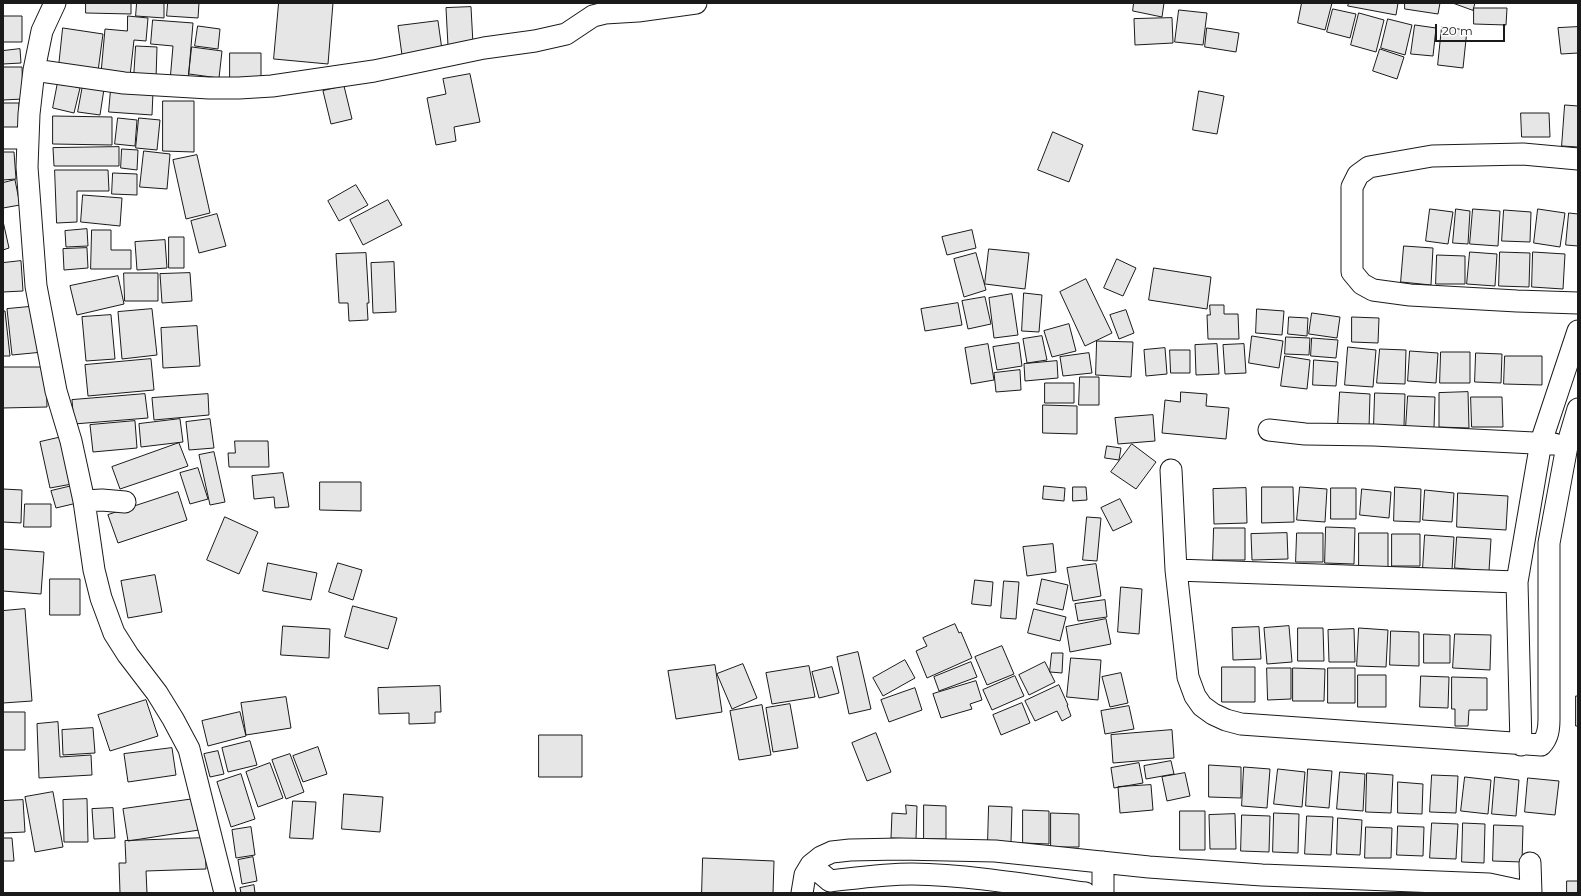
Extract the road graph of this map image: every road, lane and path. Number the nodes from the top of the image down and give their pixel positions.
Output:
1 (55, 3) edge
2 (696, 3) edge
3 (34, 70) junction
4 (3, 138) edge
5 (28, 138) junction
6 (1578, 159) edge
7 (1578, 302) edge
8 (1578, 330) edge
9 (1578, 409) edge
10 (1269, 430) dead end
11 (1541, 442) junction
12 (1567, 446) junction
13 (1171, 470) dead end
14 (84, 501) junction
15 (125, 502) dead end
16 (1176, 570) junction
17 (1518, 582) junction
18 (1521, 744) junction
19 (969, 850) junction
20 (1103, 862) junction
21 (1530, 863) dead end
22 (811, 865) junction
23 (966, 885) edge
24 (829, 887) edge
25 (225, 893) edge
26 (802, 893) edge
27 (1085, 893) edge
28 (1103, 893) edge
29 (1531, 893) edge

1 - 3 street
2 - 3 street
3 - 5 street
4 - 5 street
5 - 14 street
6 - 7 street
8 - 11 street
9 - 12 street
10 - 11 street
11 - 12 street
11 - 17 street
12 - 18 street
13 - 16 street
14 - 15 street
14 - 25 street
16 - 17 street
16 - 18 street
17 - 18 street
19 - 20 street
19 - 22 street
19 - 23 street
20 - 28 street
20 - 29 street
21 - 29 street
22 - 24 street
22 - 26 street
23 - 24 street
23 - 27 street

